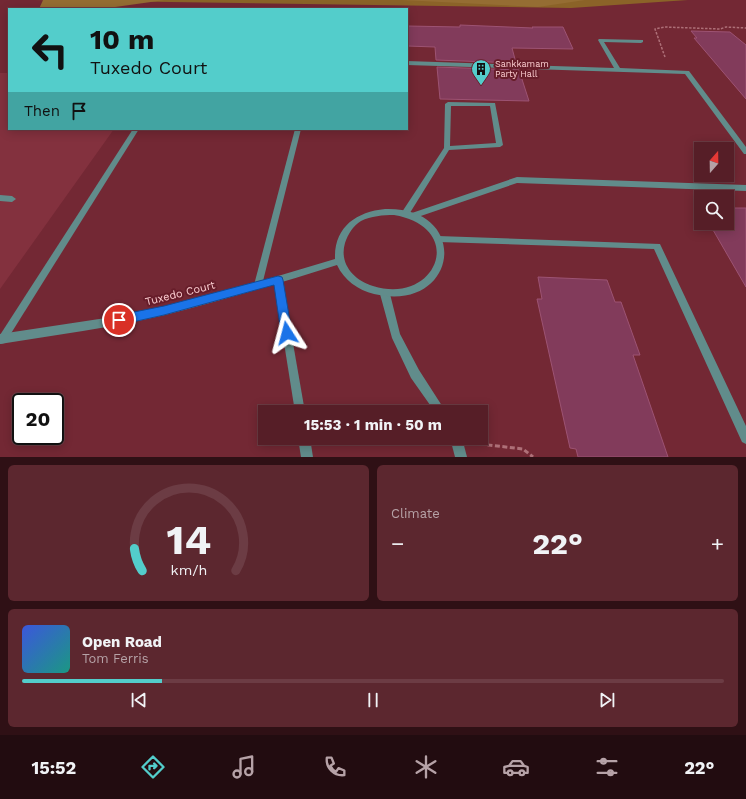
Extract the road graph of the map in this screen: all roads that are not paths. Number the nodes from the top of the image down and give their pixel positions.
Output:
1 (641, 41) dead end
2 (408, 63) edge
3 (618, 70) junction
4 (135, 130) edge
5 (298, 130) edge
6 (447, 148) junction
7 (746, 152) edge
8 (746, 188) edge
9 (0, 198) edge
10 (12, 199) dead end
11 (408, 215) junction
12 (438, 239) junction
13 (339, 261) junction
14 (278, 280) junction
15 (258, 285) junction
16 (385, 294) junction
17 (1, 340) edge
18 (299, 405) edge
19 (437, 405) edge
20 (746, 438) edge
21 (305, 445) edge
22 (458, 445) edge
23 (307, 457) edge
24 (461, 457) edge

1 - 3 street
2 - 3 street
3 - 7 street
4 - 17 street
5 - 15 street
6 - 6 street
6 - 11 street
8 - 11 street
9 - 10 street
11 - 12 street
11 - 13 street
12 - 16 street
12 - 20 street
13 - 14 street, Tuxedo Court
13 - 16 street
14 - 15 street, Tuxedo Court
14 - 18 street
15 - 17 street, Tuxedo Court
16 - 19 street
21 - 23 street
22 - 24 street

